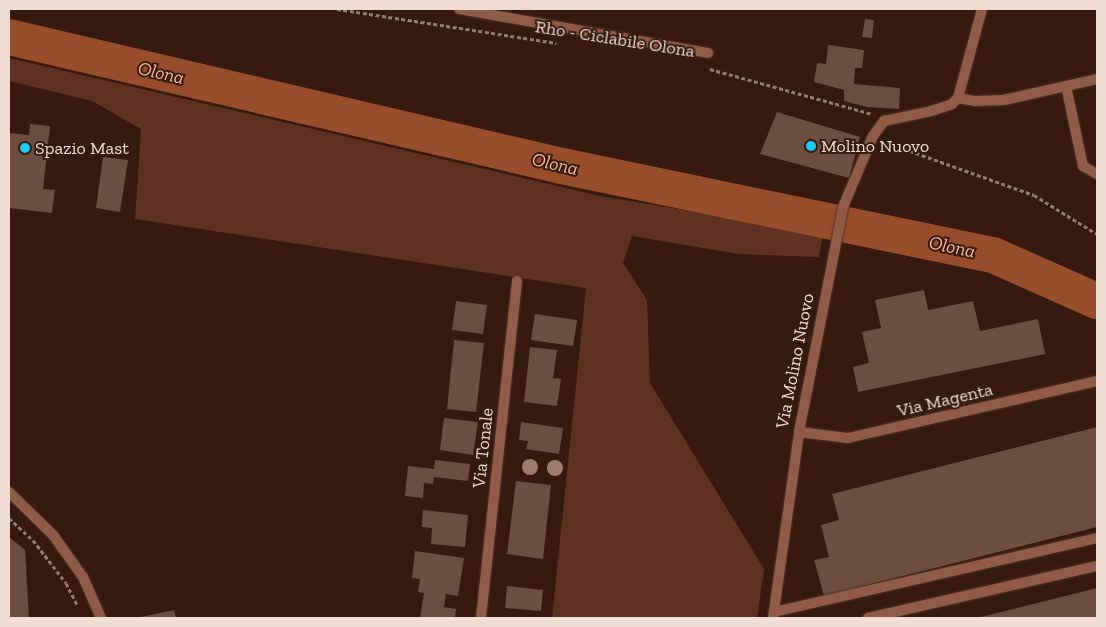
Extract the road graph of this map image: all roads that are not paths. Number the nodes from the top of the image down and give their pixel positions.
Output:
1 (459, 9) edge
2 (982, 9) edge
3 (708, 53) dead end
4 (1097, 79) edge
5 (1066, 86) junction
6 (958, 98) junction
7 (1097, 174) edge
8 (517, 281) dead end
9 (1097, 381) edge
10 (798, 432) junction
11 (9, 492) edge
12 (1097, 538) edge
13 (1097, 566) edge
14 (774, 615) edge
15 (101, 618) edge
16 (481, 618) edge
17 (868, 618) edge

1 - 3 street
2 - 6 street
4 - 5 street
5 - 6 street
5 - 7 street
6 - 10 street, Via Molino Nuovo
8 - 16 street, Via Tonale
9 - 10 street, Via Magenta
10 - 14 street, Via Molino Nuovo
11 - 15 street
12 - 14 street
13 - 17 street

